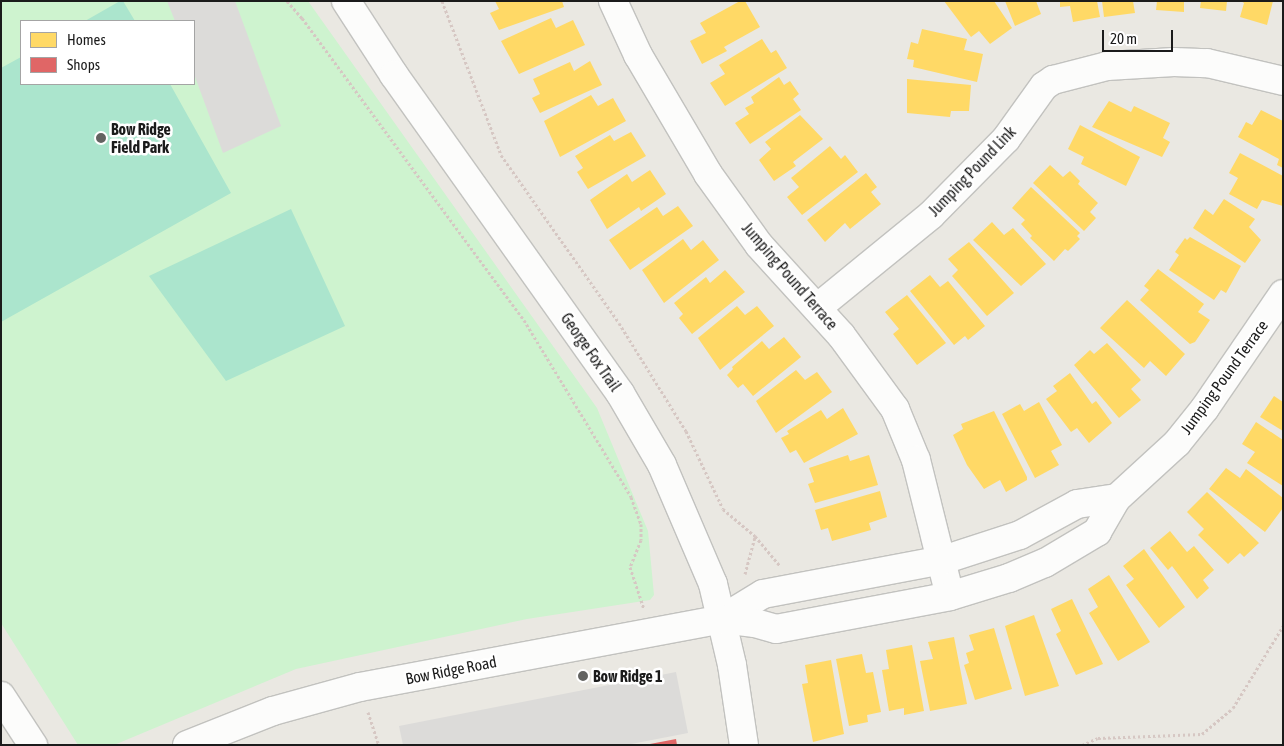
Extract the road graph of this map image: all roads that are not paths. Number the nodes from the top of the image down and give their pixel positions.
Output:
1 (346, 1) edge
2 (613, 1) edge
3 (1283, 81) edge
4 (1283, 294) edge
5 (817, 308) junction
6 (1117, 498) junction
7 (943, 560) junction
8 (950, 596) junction
9 (722, 619) junction
10 (1, 696) edge
11 (33, 745) edge
12 (187, 745) edge
13 (744, 745) edge

1 - 9 street, George Fox Trail
2 - 5 street, Jumping Pound Terrace
3 - 5 street, Jumping Pound Link
4 - 6 street, Jumping Pound Terrace
5 - 7 street, Jumping Pound Terrace
6 - 7 street
6 - 8 street, Jumping Pound Terrace
7 - 8 street, Jumping Pound Terrace
7 - 9 street
8 - 9 street, Jumping Pound Terrace
9 - 12 street, Bow Ridge Road
9 - 13 street, George Fox Trail
10 - 11 street

